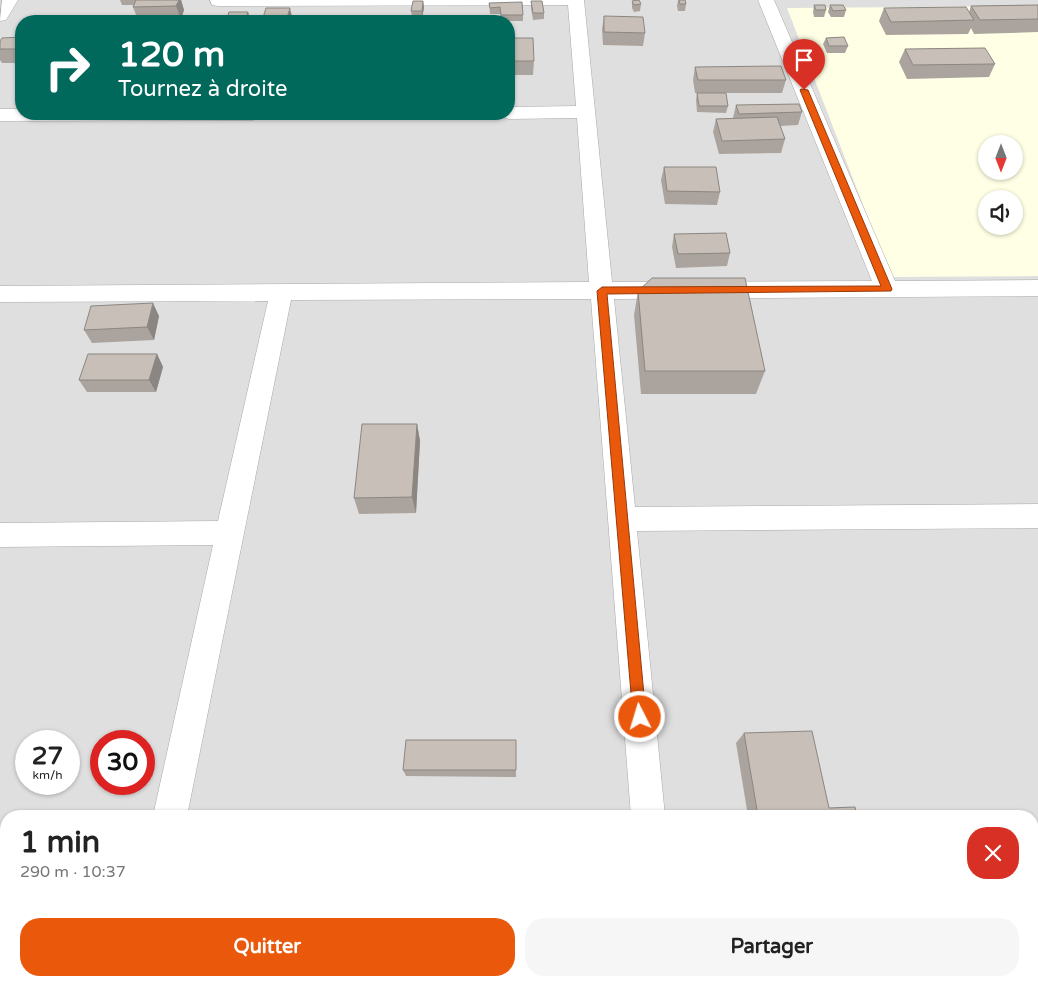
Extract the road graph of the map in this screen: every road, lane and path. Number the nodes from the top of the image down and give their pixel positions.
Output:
1 (10, 0) edge
2 (568, 0) edge
3 (576, 0) edge
4 (766, 0) edge
5 (216, 5) edge
6 (0, 16) edge
7 (515, 112) edge
8 (586, 112) junction
9 (0, 115) edge
10 (15, 115) edge
11 (887, 289) junction
12 (602, 291) junction
13 (281, 292) junction
14 (1036, 293) edge
15 (0, 294) edge
16 (1038, 516) edge
17 (622, 519) junction
18 (230, 533) junction
19 (0, 535) edge
20 (171, 810) edge
21 (647, 810) edge

1 - 6 street
2 - 5 street
3 - 8 street
4 - 11 street
7 - 8 street
8 - 12 street
9 - 10 street
11 - 12 street
11 - 14 street
12 - 13 street
12 - 17 street
13 - 15 street
13 - 18 street
16 - 17 street
17 - 21 street
18 - 19 street
18 - 20 street

